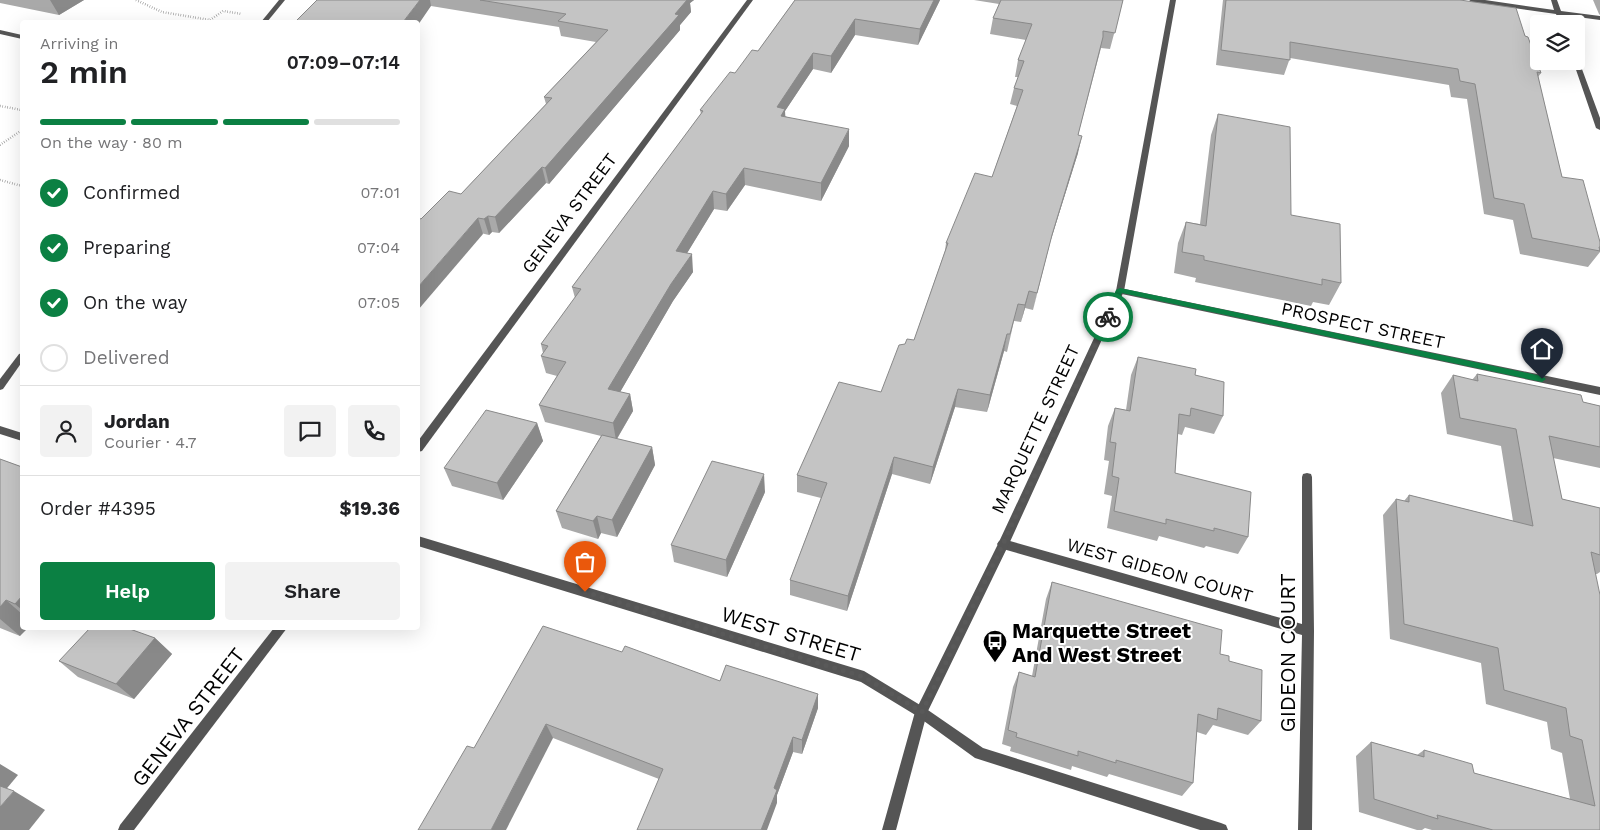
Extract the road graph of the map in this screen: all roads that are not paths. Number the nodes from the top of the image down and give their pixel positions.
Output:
1 (282, 0) edge
2 (750, 0) edge
3 (1173, 0) edge
4 (1472, 0) edge
5 (1554, 0) edge
6 (1558, 12) junction
7 (1559, 15) edge
8 (1600, 18) edge
9 (266, 20) edge
10 (0, 32) edge
11 (20, 37) edge
12 (1579, 70) edge
13 (1600, 128) edge
14 (1120, 290) junction
15 (20, 359) edge
16 (0, 386) edge
17 (1600, 392) edge
18 (0, 430) edge
19 (20, 436) edge
20 (420, 445) edge
21 (1307, 477) dead end
22 (420, 542) edge
23 (1003, 544) junction
24 (280, 630) edge
25 (1308, 631) junction
26 (922, 712) junction
27 (125, 830) edge
28 (890, 830) edge
29 (1221, 830) edge
30 (1305, 830) edge

1 - 9 street
2 - 20 street, GENEVA STREET
3 - 14 street, MARQUETTE STREET
4 - 6 street
5 - 6 street
6 - 7 street
6 - 8 street
10 - 11 street
12 - 13 street
14 - 17 street, PROSPECT STREET
14 - 23 street, MARQUETTE STREET
15 - 16 street
18 - 19 street
21 - 25 street, GIDEON COURT
22 - 26 street, WEST STREET
23 - 25 street, WEST GIDEON COURT
23 - 26 street, MARQUETTE STREET
24 - 27 street, GENEVA STREET
25 - 30 street, GIDEON COURT
26 - 28 street, MARQUETTE STREET
26 - 29 street, WEST STREET

